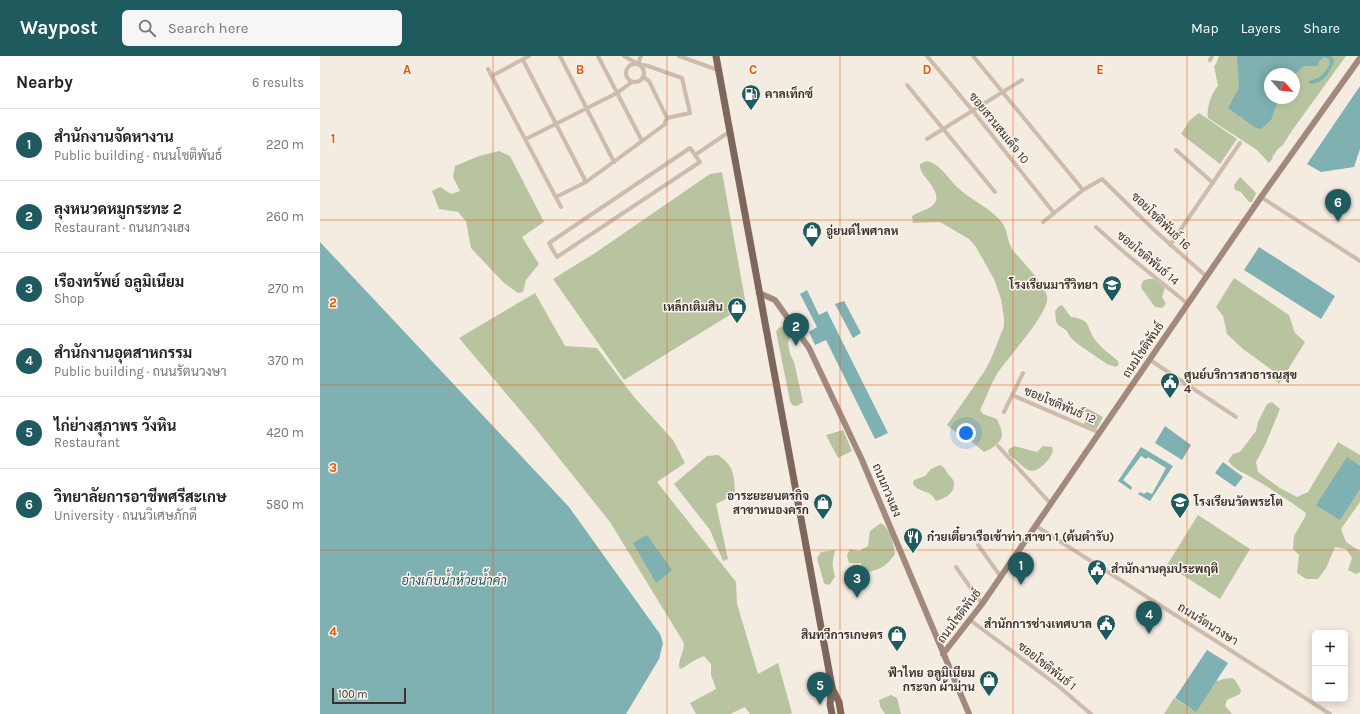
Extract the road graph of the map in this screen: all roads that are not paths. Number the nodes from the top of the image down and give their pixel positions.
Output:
1 (529, 56) edge
2 (560, 56) edge
3 (598, 56) edge
4 (624, 56) edge
5 (641, 56) edge
6 (679, 56) edge
7 (716, 56) edge
8 (927, 56) edge
9 (973, 56) edge
10 (1360, 58) edge
11 (523, 60) junction
12 (638, 64) junction
13 (488, 69) dead end
14 (718, 70) junction
15 (492, 76) junction
16 (643, 77) junction
17 (1022, 80) dead end
18 (632, 82) junction
19 (907, 85) dead end
20 (1003, 92) junction
21 (617, 93) junction
22 (586, 109) junction
23 (973, 111) junction
24 (667, 118) junction
25 (556, 124) junction
26 (944, 129) junction
27 (729, 132) junction
28 (526, 139) junction
29 (927, 139) dead end
30 (642, 141) junction
31 (1240, 143) dead end
32 (1176, 150) dead end
33 (695, 155) junction
34 (614, 162) junction
35 (586, 182) junction
36 (1213, 183) junction
37 (1083, 190) junction
38 (995, 192) dead end
39 (556, 197) junction
40 (1261, 197) junction
41 (561, 207) dead end
42 (1054, 214) junction
43 (1043, 222) dead end
44 (1096, 227) dead end
45 (1170, 245) junction
46 (1360, 261) edge
47 (1207, 277) junction
48 (759, 293) junction
49 (1188, 304) junction
50 (1150, 360) junction
51 (1023, 373) dead end
52 (1012, 395) junction
53 (1004, 412) dead end
54 (1236, 417) dead end
55 (1100, 433) junction
56 (998, 446) dead end
57 (1051, 504) junction
58 (1036, 526) junction
59 (978, 545) dead end
60 (956, 567) dead end
61 (1001, 577) junction
62 (982, 604) junction
63 (970, 620) junction
64 (943, 654) junction
65 (832, 687) junction
66 (832, 714) edge
67 (841, 714) edge
68 (969, 714) edge
69 (1091, 714) edge
70 (1330, 714) edge

1 - 11 street
2 - 22 street
3 - 21 street
4 - 12 street
5 - 12 street
6 - 14 street
7 - 14 main road
8 - 23 street, ซอยสวนสมเด็จ 10
9 - 20 street
10 - 40 street, ถนนโชติพันธ์
11 - 15 street
11 - 25 street
12 - 16 street
12 - 18 street
12 - 24 street
13 - 15 street
14 - 27 main road
15 - 28 street
16 - 18 street
16 - 24 street
17 - 20 street
18 - 21 street
19 - 26 street
20 - 23 street
20 - 37 street
21 - 22 street
21 - 30 street
22 - 25 street
22 - 34 street
23 - 26 street
23 - 42 street, ซอยสวนสมเด็จ 10
24 - 30 street
25 - 28 street
25 - 35 street
26 - 29 street
26 - 38 street
27 - 33 street
27 - 48 main road
28 - 39 street
30 - 34 street
31 - 36 street
32 - 36 street
33 - 33 street
34 - 35 street
35 - 39 street
36 - 45 street
37 - 42 street
37 - 45 street, ซอยโชติพันธ์ 16
39 - 41 street
40 - 46 street
40 - 47 street, ถนนโชติพันธ์
42 - 43 street
44 - 49 street, ซอยโชติพันธ์ 14
45 - 47 street, ซอยโชติพันธ์ 16
47 - 49 street, ถนนโชติพันธ์
48 - 64 street, ถนนกวงเฮง
48 - 65 main road
49 - 50 street, ถนนโชติพันธ์
50 - 54 street
50 - 55 street, ถนนโชติพันธ์
51 - 52 street, ซอยโชติพันธ์ 12
52 - 53 street, ซอยโชติพันธ์ 12
52 - 55 street, ซอยโชติพันธ์ 12
55 - 57 street, ถนนโชติพันธ์
56 - 57 street
57 - 58 street, ถนนโชติพันธ์
58 - 61 street, ถนนโชติพันธ์
58 - 70 street, ถนนรัตนวงษา
59 - 61 street
60 - 62 street
61 - 62 street, ถนนโชติพันธ์
62 - 63 street, ถนนโชติพันธ์
63 - 64 street, ถนนโชติพันธ์
63 - 69 street, ซอยโชติพันธ์ 1
64 - 68 street, ถนนกวงเฮง
65 - 66 main road
65 - 67 main road

